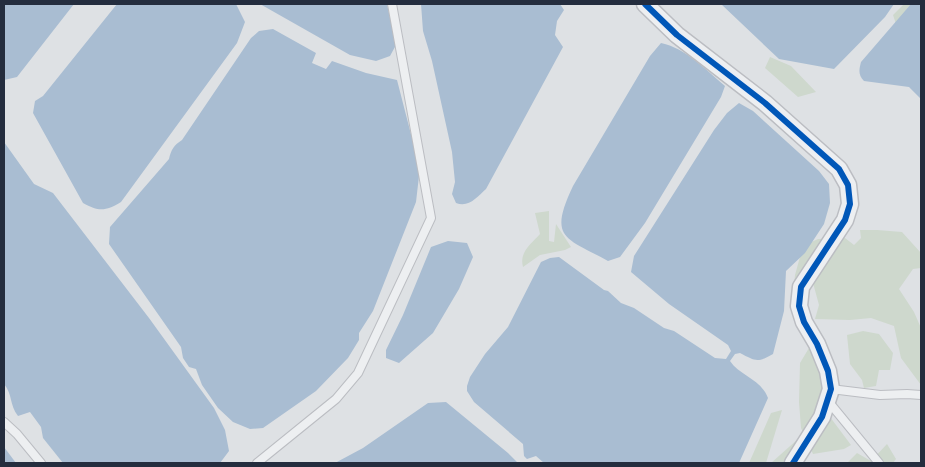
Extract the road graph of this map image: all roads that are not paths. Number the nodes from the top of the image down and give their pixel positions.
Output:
1 (392, 4) edge
2 (645, 4) edge
3 (830, 395) junction
4 (921, 395) edge
5 (4, 422) edge
6 (41, 463) edge
7 (257, 463) edge
8 (793, 463) edge
9 (879, 463) edge

1 - 7 lane
2 - 3 street
3 - 4 lane
3 - 8 street
3 - 9 lane
5 - 6 lane

